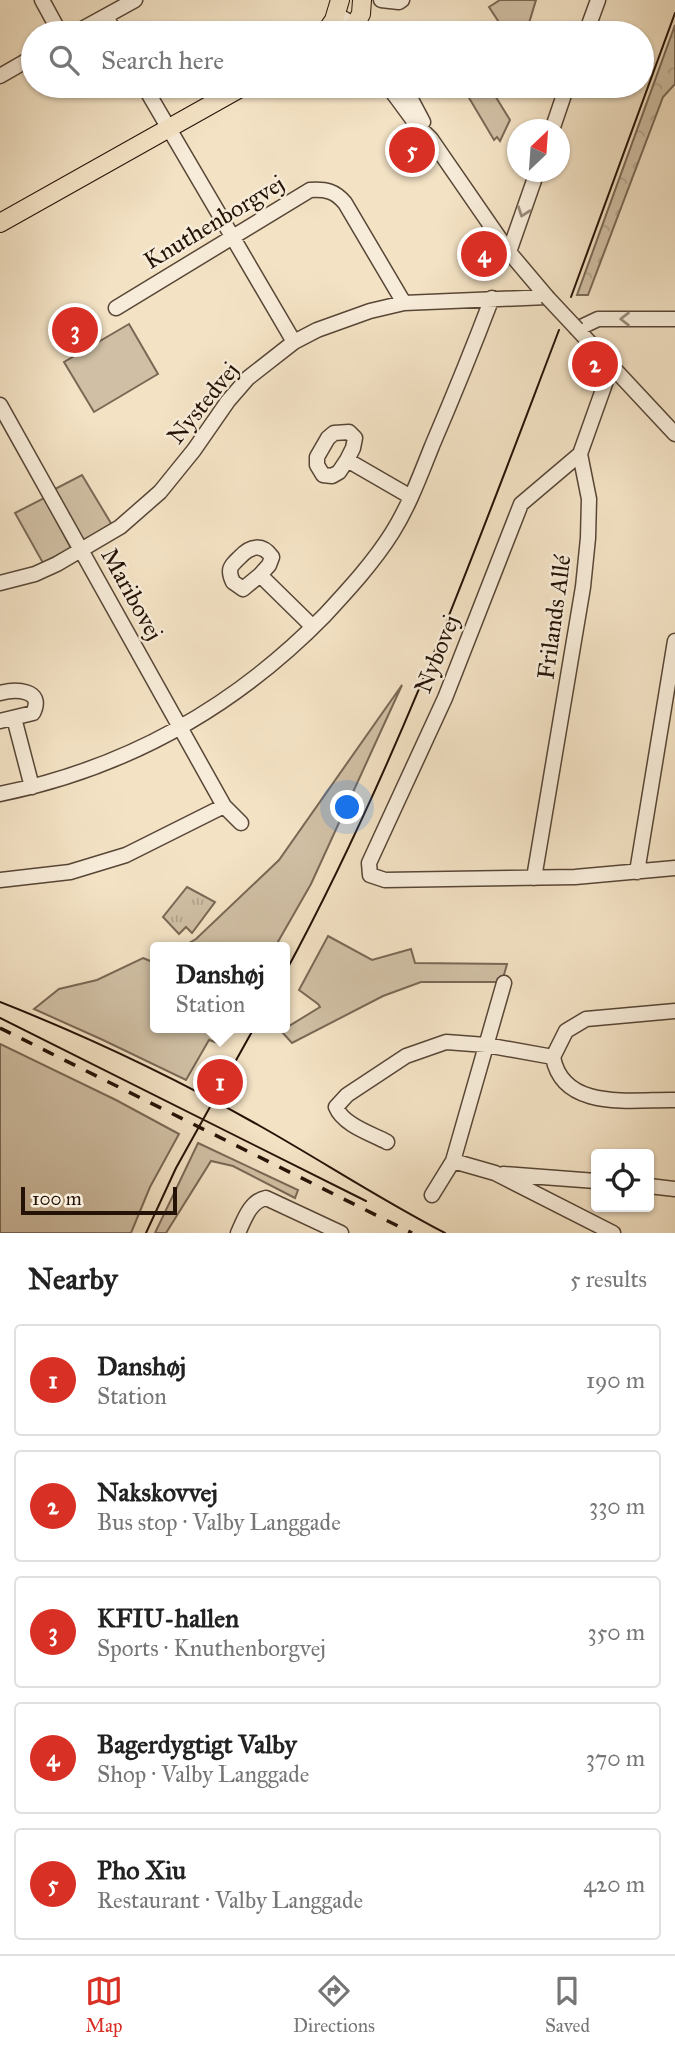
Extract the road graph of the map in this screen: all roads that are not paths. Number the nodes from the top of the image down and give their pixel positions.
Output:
1 (42, 0) edge
2 (135, 0) edge
3 (363, 0) edge
4 (381, 0) edge
5 (402, 0) edge
6 (598, 0) edge
7 (106, 16) junction
8 (53, 21) edge
9 (97, 21) edge
10 (109, 21) edge
11 (358, 21) edge
12 (590, 21) edge
13 (21, 64) edge
14 (0, 76) edge
15 (151, 98) edge
16 (222, 98) edge
17 (397, 98) edge
18 (410, 98) edge
19 (563, 98) edge
20 (556, 119) edge
21 (167, 128) junction
22 (431, 139) junction
23 (534, 182) edge
24 (0, 223) edge
25 (232, 237) junction
26 (509, 252) junction
27 (548, 297) junction
28 (492, 299) junction
29 (404, 303) junction
30 (116, 308) dead end
31 (675, 319) edge
32 (577, 329) junction
33 (294, 342) junction
34 (611, 367) junction
35 (0, 405) edge
36 (675, 434) edge
37 (580, 454) junction
38 (347, 460) dead end
39 (411, 497) junction
40 (81, 551) junction
41 (260, 575) dead end
42 (0, 583) edge
43 (313, 627) junction
44 (675, 641) edge
45 (0, 693) edge
46 (7, 719) edge
47 (180, 727) junction
48 (32, 787) junction
49 (0, 794) edge
50 (224, 806) junction
51 (241, 823) dead end
52 (675, 868) edge
53 (637, 873) junction
54 (534, 878) junction
55 (0, 880) edge
56 (505, 983) dead end
57 (675, 1011) edge
58 (486, 1045) junction
59 (553, 1057) junction
60 (675, 1100) edge
61 (387, 1142) dead end
62 (453, 1161) junction
63 (495, 1173) junction
64 (591, 1181) edge
65 (654, 1187) edge
66 (675, 1189) edge
67 (432, 1195) dead end
68 (238, 1233) edge
69 (341, 1233) edge
70 (613, 1233) edge

1 - 8 street
2 - 7 street
3 - 11 main road
4 - 5 street
6 - 12 street
7 - 9 street
7 - 10 street
13 - 14 street
15 - 21 street
16 - 21 main road
17 - 22 street
18 - 22 street
19 - 20 street
21 - 24 main road
21 - 25 street
22 - 26 street
23 -> 26 street
25 - 29 street, Knuthenborgvej
25 - 30 street, Knuthenborgvej
25 - 33 street
26 - 27 street
27 - 28 street, Nystedvej
27 - 32 street, bridge
28 - 29 street, Nystedvej
28 - 39 street
29 - 33 street, Nystedvej
31 -> 32 street
32 - 34 street
33 - 40 street, Nystedvej
34 - 36 street
34 - 37 street
35 - 40 street, Maribovej
37 - 54 street, Frilands Allé
37 - 54 street, Nybovej
38 - 39 street
39 - 43 street
40 - 42 street, Nystedvej
40 - 47 street, Maribovej
41 - 43 street
43 - 47 street
44 - 53 street
45 - 46 street
46 - 48 street
47 - 48 street
47 - 50 street, Maribovej
48 - 49 street
50 - 51 street, Maribovej
50 - 55 street
52 - 53 street
53 - 54 street
56 - 58 street
57 - 59 street
58 - 59 street
58 - 61 street
58 - 62 street
59 - 60 street
62 - 63 street
62 - 67 street
63 - 64 street
63 - 70 street
65 - 66 street
68 - 69 street

